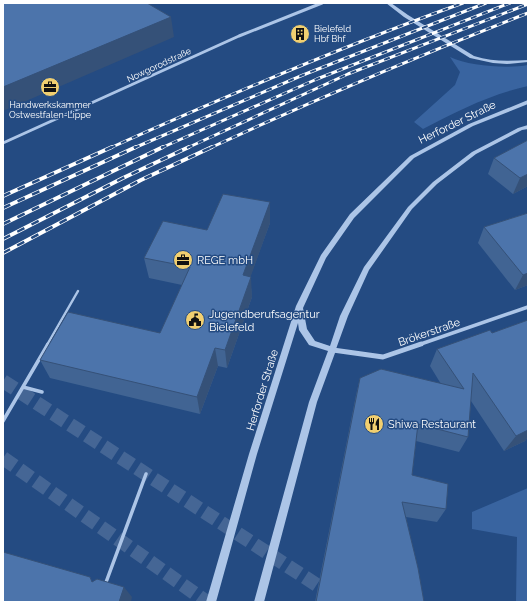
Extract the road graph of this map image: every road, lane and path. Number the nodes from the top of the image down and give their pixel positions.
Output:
1 (322, 3) edge
2 (388, 3) edge
3 (528, 61) edge
4 (528, 102) edge
5 (528, 126) edge
6 (3, 143) edge
7 (78, 291) dead end
8 (300, 306) junction
9 (528, 307) edge
10 (333, 350) junction
11 (22, 387) junction
12 (42, 392) dead end
13 (3, 421) edge
14 (146, 474) dead end
15 (103, 589) edge
16 (211, 602) edge
17 (259, 602) edge

1 - 6 street, Nowgorodstraße
2 - 3 street
4 - 8 street, Herforder Straße
5 - 10 street
7 - 11 lane
8 - 10 street
8 - 16 street, Herforder Straße
9 - 10 street, Brökerstraße
10 - 17 street
11 - 12 lane
11 - 13 lane
14 - 15 lane

